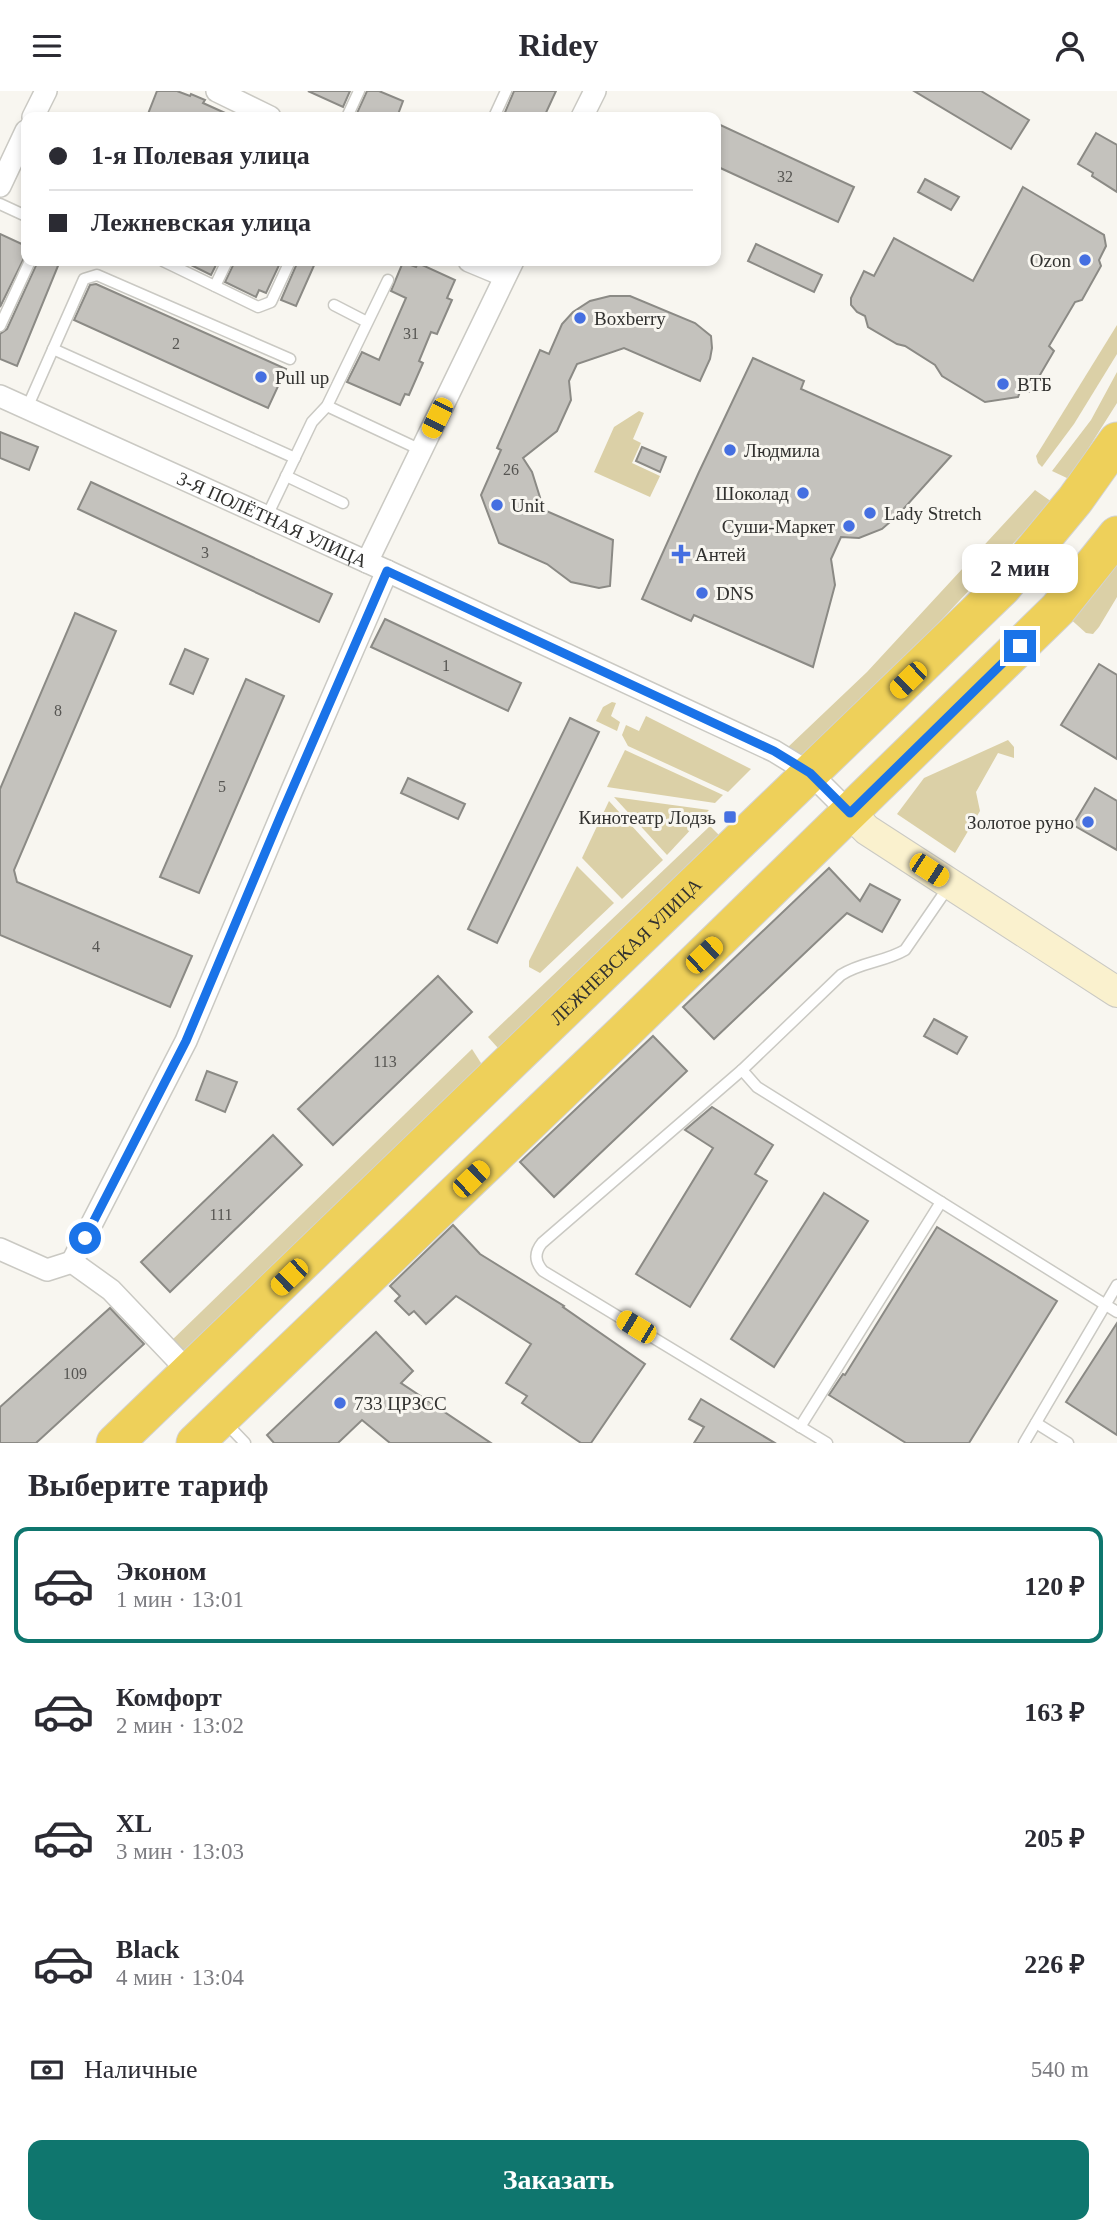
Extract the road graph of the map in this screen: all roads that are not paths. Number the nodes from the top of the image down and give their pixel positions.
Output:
1 (46, 91) edge
2 (217, 91) edge
3 (359, 91) edge
4 (506, 91) edge
5 (595, 91) edge
6 (36, 112) edge
7 (260, 112) edge
8 (349, 112) edge
9 (496, 112) edge
10 (585, 112) edge
11 (21, 142) edge
12 (0, 186) edge
13 (0, 204) edge
14 (21, 214) edge
15 (28, 266) edge
16 (174, 266) edge
17 (225, 266) edge
18 (288, 266) edge
19 (509, 268) edge
20 (388, 280) dead end
21 (215, 286) junction
22 (334, 305) dead end
23 (368, 322) junction
24 (0, 326) edge
25 (53, 349) junction
26 (290, 359) dead end
27 (0, 396) edge
28 (327, 406) junction
29 (27, 408) junction
30 (1117, 441) edge
31 (421, 450) junction
32 (295, 458) junction
33 (286, 476) junction
34 (343, 503) dead end
35 (267, 516) junction
36 (1117, 535) edge
37 (367, 562) junction
38 (387, 571) junction
39 (810, 773) junction
40 (850, 813) junction
41 (950, 884) junction
42 (1117, 992) edge
43 (741, 1070) junction
44 (942, 1202) junction
45 (0, 1249) edge
46 (72, 1262) junction
47 (1117, 1285) edge
48 (1105, 1305) junction
49 (1117, 1312) edge
50 (190, 1373) junction
51 (1036, 1423) junction
52 (800, 1427) junction
53 (220, 1435) edge
54 (115, 1443) edge
55 (827, 1443) edge
56 (1024, 1443) edge
57 (1068, 1443) edge

1 - 6 street
2 - 7 street
3 - 8 lane
4 - 9 lane
5 - 10 street
11 - 12 street
13 - 14 lane
15 - 24 lane
16 - 21 lane
17 - 21 lane
18 - 21 lane
19 - 31 street
20 - 23 lane
22 - 23 lane
23 - 28 lane
25 - 26 lane
25 - 29 lane
25 - 32 lane
27 - 29 street, 3-Я ПОЛЁТНАЯ УЛИЦА
28 - 31 lane
28 - 32 lane
29 - 35 street, 3-Я ПОЛЁТНАЯ УЛИЦА
30 - 39 highway, ЛЕЖНЕВСКАЯ УЛИЦА
31 - 37 street
32 - 33 lane
33 - 34 lane
33 - 35 lane
35 - 37 street, 3-Я ПОЛЁТНАЯ УЛИЦА
36 - 40 highway
37 - 38 street, 3-Я ПОЛЁТНАЯ УЛИЦА
38 - 39 street, 3-Я ПОЛЁТНАЯ УЛИЦА
38 - 46 street
39 - 40 street, 3-Я ПОЛЁТНАЯ УЛИЦА
39 - 50 highway, ЛЕЖНЕВСКАЯ УЛИЦА
40 - 41 street
40 - 53 highway
41 - 42 street
41 - 43 lane
43 - 44 lane
43 - 52 lane
44 - 48 lane
44 - 52 lane
45 - 46 street
46 - 50 street
47 - 48 lane
48 - 49 lane
48 - 51 lane
50 - 54 highway, ЛЕЖНЕВСКАЯ УЛИЦА
51 - 56 lane
51 - 57 lane
52 - 55 lane

